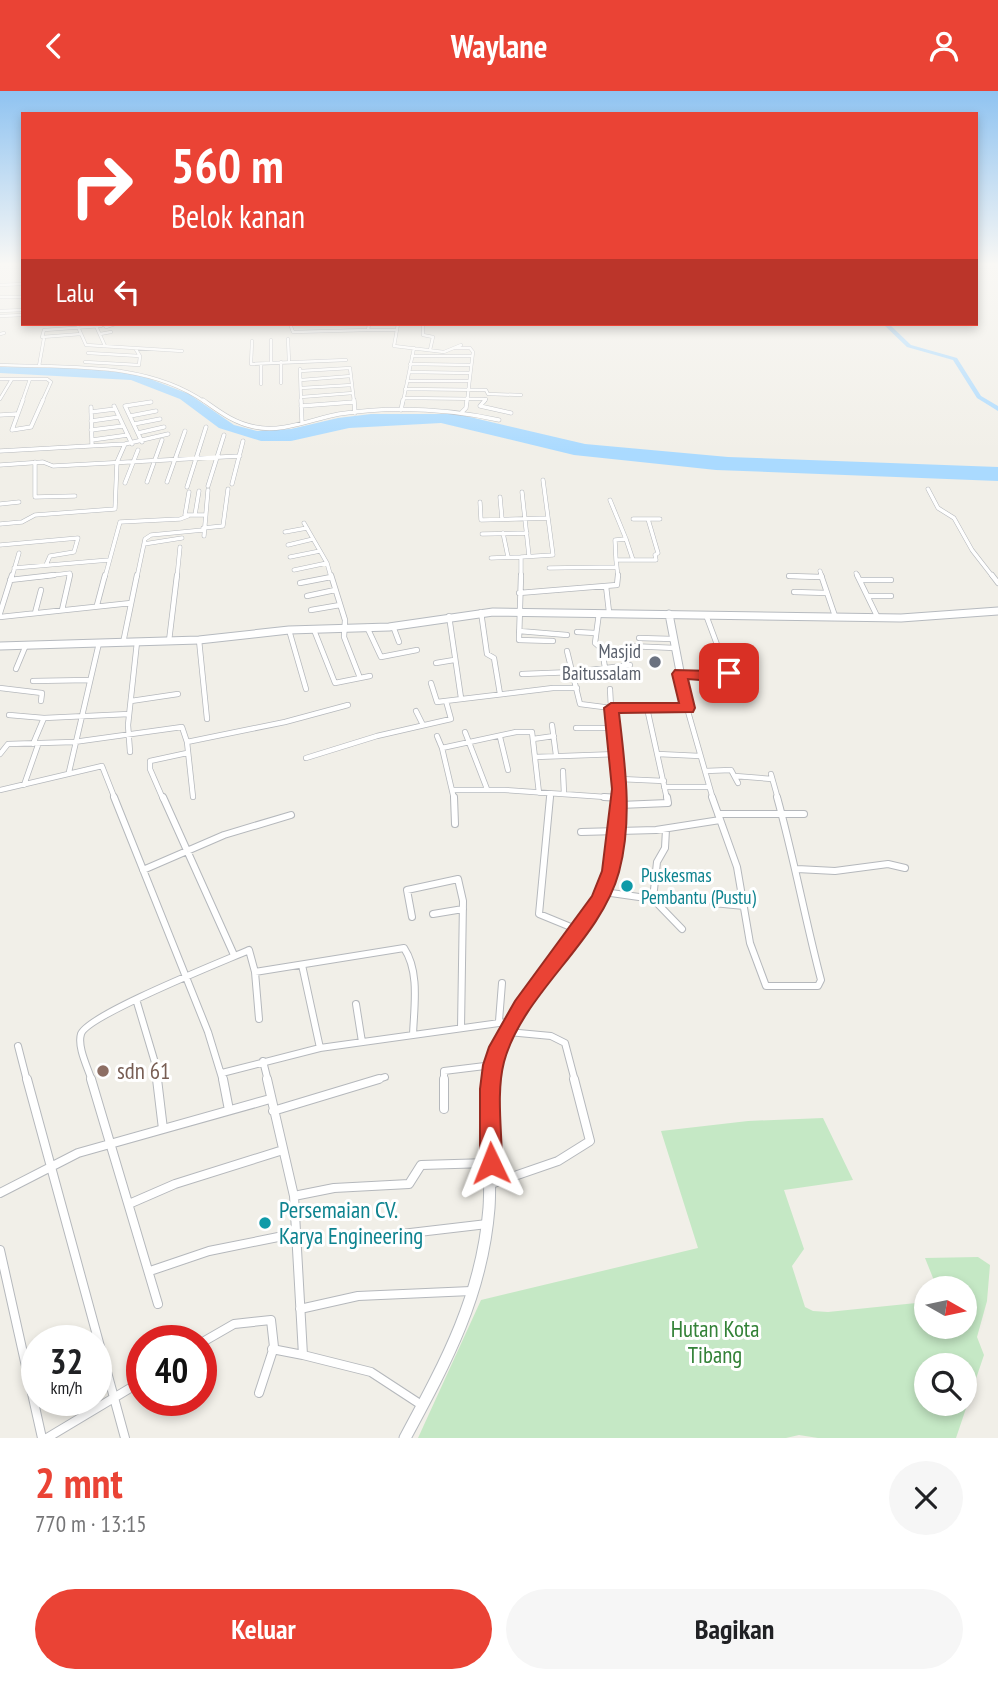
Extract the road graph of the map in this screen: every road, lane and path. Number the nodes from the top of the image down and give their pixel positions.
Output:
1 (79, 326) edge
2 (101, 326) edge
3 (291, 326) edge
4 (369, 326) edge
5 (397, 326) edge
6 (423, 326) edge
7 (368, 330) junction
8 (396, 330) junction
9 (111, 332) dead end
10 (81, 334) junction
11 (100, 334) junction
12 (44, 338) dead end
13 (288, 339) dead end
14 (271, 340) dead end
15 (252, 341) dead end
16 (461, 345) dead end
17 (105, 346) junction
18 (114, 346) junction
19 (187, 346) dead end
20 (135, 348) junction
21 (414, 348) junction
22 (452, 348) dead end
23 (430, 350) junction
24 (182, 351) junction
25 (88, 353) dead end
26 (106, 354) junction
27 (140, 356) junction
28 (177, 356) dead end
29 (412, 356) junction
30 (472, 356) junction
31 (346, 360) dead end
32 (85, 362) dead end
33 (98, 362) junction
34 (281, 362) junction
35 (289, 362) junction
36 (261, 363) junction
37 (271, 363) junction
38 (300, 363) junction
39 (410, 364) junction
40 (0, 365) edge
41 (471, 365) junction
42 (39, 366) junction
43 (93, 367) junction
44 (300, 371) junction
45 (409, 372) junction
46 (470, 373) junction
47 (351, 376) junction
48 (0, 379) edge
49 (12, 379) junction
50 (30, 379) junction
51 (301, 380) junction
52 (407, 381) junction
53 (469, 381) junction
54 (281, 383) dead end
55 (261, 384) dead end
56 (352, 384) junction
57 (301, 388) junction
58 (405, 389) junction
59 (468, 390) junction
60 (353, 393) junction
61 (512, 395) junction
62 (521, 395) dead end
63 (52, 396) dead end
64 (44, 397) junction
65 (301, 397) junction
66 (404, 398) junction
67 (0, 399) edge
68 (467, 399) junction
69 (151, 402) dead end
70 (354, 402) junction
71 (511, 402) dead end
72 (49, 404) dead end
73 (41, 405) junction
74 (302, 406) junction
75 (401, 410) junction
76 (156, 411) dead end
77 (462, 412) junction
78 (355, 413) junction
79 (511, 413) dead end
80 (16, 414) junction
81 (0, 415) edge
82 (130, 416) junction
83 (119, 418) junction
84 (160, 419) dead end
85 (499, 420) dead end
86 (91, 421) junction
87 (302, 423) junction
88 (134, 424) junction
89 (123, 426) junction
90 (164, 427) dead end
91 (206, 428) dead end
92 (91, 430) junction
93 (185, 432) dead end
94 (138, 433) junction
95 (168, 434) dead end
96 (128, 435) junction
97 (224, 435) dead end
98 (162, 440) dead end
99 (243, 440) dead end
100 (92, 442) junction
101 (142, 442) junction
102 (132, 444) junction
103 (125, 445) junction
104 (138, 450) dead end
105 (0, 451) edge
106 (240, 456) junction
107 (218, 457) junction
108 (198, 458) junction
109 (176, 459) junction
110 (155, 460) junction
111 (134, 461) junction
112 (35, 462) junction
113 (117, 462) junction
114 (0, 465) edge
115 (543, 481) dead end
116 (147, 482) dead end
117 (167, 482) dead end
118 (125, 483) dead end
119 (232, 484) dead end
120 (228, 489) dead end
121 (928, 489) dead end
122 (188, 490) joint
123 (199, 491) dead end
124 (522, 492) dead end
125 (75, 496) dead end
126 (500, 497) dead end
127 (610, 500) dead end
128 (19, 502) dead end
129 (480, 502) dead end
130 (0, 505) edge
131 (195, 515) junction
132 (206, 515) junction
133 (188, 516) junction
134 (548, 518) junction
135 (502, 519) junction
136 (525, 519) junction
137 (634, 519) dead end
138 (648, 519) junction
139 (660, 519) dead end
140 (0, 524) edge
141 (223, 526) junction
142 (305, 526) joint
143 (203, 531) junction
144 (285, 532) dead end
145 (223, 533) dead end
146 (503, 533) junction
147 (527, 533) junction
148 (482, 534) dead end
149 (183, 538) dead end
150 (313, 539) junction
151 (626, 539) junction
152 (144, 544) junction
153 (288, 544) dead end
154 (0, 545) edge
155 (180, 547) dead end
156 (320, 551) junction
157 (19, 553) dead end
158 (529, 556) junction
159 (289, 557) dead end
160 (508, 557) junction
161 (521, 557) junction
162 (491, 558) dead end
163 (108, 560) junction
164 (616, 560) junction
165 (633, 560) junction
166 (327, 563) junction
167 (46, 565) junction
168 (617, 567) junction
169 (13, 568) junction
170 (549, 568) dead end
171 (294, 570) dead end
172 (820, 571) dead end
173 (856, 573) dead end
174 (789, 576) dead end
175 (331, 577) junction
176 (822, 577) junction
177 (10, 580) junction
178 (860, 580) junction
179 (891, 580) dead end
180 (300, 583) dead end
181 (998, 583) edge
182 (606, 586) junction
183 (41, 590) dead end
184 (335, 590) junction
185 (794, 591) dead end
186 (519, 593) junction
187 (827, 593) junction
188 (307, 596) dead end
189 (868, 596) junction
190 (891, 596) dead end
191 (131, 603) junction
192 (97, 605) junction
193 (340, 605) junction
194 (62, 610) junction
195 (311, 610) dead end
196 (998, 611) edge
197 (481, 612) junction
198 (519, 612) junction
199 (35, 613) junction
200 (599, 613) junction
201 (609, 613) junction
202 (670, 614) junction
203 (0, 615) edge
204 (706, 615) junction
205 (449, 616) junction
206 (835, 616) junction
207 (878, 618) junction
208 (393, 626) junction
209 (367, 627) junction
210 (343, 628) junction
211 (289, 630) junction
212 (314, 630) junction
213 (519, 631) junction
214 (577, 632) dead end
215 (595, 633) junction
216 (567, 635) dead end
217 (639, 638) dead end
218 (199, 640) junction
219 (169, 641) junction
220 (553, 641) dead end
221 (137, 642) junction
222 (399, 642) dead end
223 (99, 643) junction
224 (123, 643) junction
225 (674, 643) junction
226 (0, 645) edge
227 (26, 645) junction
228 (629, 646) dead end
229 (417, 650) dead end
230 (567, 651) dead end
231 (454, 660) junction
232 (436, 663) dead end
233 (630, 665) dead end
234 (605, 668) junction
235 (16, 669) dead end
236 (574, 672) junction
237 (550, 673) junction
238 (36, 674) dead end
239 (522, 674) dead end
240 (680, 674) junction
241 (370, 676) dead end
242 (360, 678) junction
243 (89, 680) junction
244 (33, 681) junction
245 (431, 683) dead end
246 (0, 688) edge
247 (553, 688) junction
248 (577, 688) junction
249 (306, 689) dead end
250 (610, 689) dead end
251 (28, 690) junction
252 (178, 694) dead end
253 (500, 694) junction
254 (461, 698) junction
255 (41, 701) dead end
256 (131, 701) junction
257 (446, 701) junction
258 (348, 705) dead end
259 (611, 708) junction
260 (647, 708) junction
261 (687, 708) junction
262 (416, 711) dead end
263 (129, 714) junction
264 (9, 715) dead end
265 (80, 716) junction
266 (44, 718) junction
267 (207, 719) dead end
268 (423, 725) junction
269 (552, 725) dead end
270 (576, 728) dead end
271 (615, 728) junction
272 (465, 732) dead end
273 (127, 736) junction
274 (438, 736) dead end
275 (554, 736) junction
276 (500, 737) junction
277 (533, 739) junction
278 (187, 742) junction
279 (74, 743) junction
280 (470, 743) junction
281 (35, 745) junction
282 (442, 748) junction
283 (130, 753) dead end
284 (187, 753) junction
285 (0, 754) edge
286 (618, 754) junction
287 (658, 754) junction
288 (556, 755) junction
289 (700, 756) junction
290 (535, 757) junction
291 (306, 758) dead end
292 (508, 771) dead end
293 (562, 771) dead end
294 (705, 771) junction
295 (69, 772) junction
296 (735, 775) junction
297 (620, 779) junction
298 (738, 783) dead end
299 (664, 784) junction
300 (23, 785) junction
301 (709, 787) junction
302 (0, 789) edge
303 (486, 789) junction
304 (454, 790) junction
305 (539, 793) junction
306 (550, 794) junction
307 (564, 794) junction
308 (193, 797) dead end
309 (620, 802) junction
310 (781, 813) junction
311 (804, 814) dead end
312 (291, 815) dead end
313 (719, 817) junction
314 (455, 824) dead end
315 (666, 829) junction
316 (617, 831) junction
317 (581, 832) dead end
318 (188, 851) junction
319 (905, 868) dead end
320 (797, 869) junction
321 (143, 870) junction
322 (604, 892) junction
323 (653, 899) junction
324 (713, 903) dead end
325 (744, 906) junction
326 (463, 909) junction
327 (433, 914) dead end
328 (412, 917) dead end
329 (682, 929) dead end
330 (578, 930) junction
331 (234, 955) junction
332 (302, 965) junction
333 (255, 972) junction
334 (186, 978) junction
335 (502, 983) dead end
336 (136, 999) junction
337 (356, 1004) dead end
338 (258, 1019) dead end
339 (499, 1020) junction
340 (514, 1021) junction
341 (461, 1028) junction
342 (508, 1032) junction
343 (413, 1035) junction
344 (362, 1042) junction
345 (18, 1047) dead end
346 (320, 1048) junction
347 (263, 1061) junction
348 (493, 1065) junction
349 (222, 1073) junction
350 (385, 1077) dead end
351 (270, 1099) junction
352 (444, 1109) dead end
353 (229, 1110) junction
354 (273, 1111) junction
355 (163, 1129) junction
356 (110, 1142) junction
357 (283, 1150) junction
358 (491, 1163) junction
359 (49, 1168) junction
360 (491, 1184) junction
361 (0, 1193) edge
362 (294, 1196) junction
363 (129, 1204) junction
364 (487, 1224) junction
365 (298, 1233) junction
366 (342, 1241) dead end
367 (0, 1250) edge
368 (150, 1271) junction
369 (474, 1291) junction
370 (158, 1304) dead end
371 (300, 1309) junction
372 (217, 1334) edge
373 (272, 1349) junction
374 (303, 1355) junction
375 (126, 1391) edge
376 (259, 1393) dead end
377 (114, 1398) junction
378 (423, 1406) junction
379 (45, 1438) edge
380 (125, 1438) edge
381 (405, 1438) edge

1 - 10 street
1 - 10 street
2 - 11 street
3 - 7 street
4 - 7 street
5 - 8 street
6 - 23 street
7 - 8 street
8 - 21 street
9 - 11 street
10 - 17 street
11 - 17 street
12 - 42 street
13 - 35 street
14 - 37 street
15 - 36 street
16 - 23 street
17 - 18 street
18 - 20 street
18 - 26 street
19 - 24 street
20 - 24 street
20 - 27 street
21 - 23 street
21 - 29 street
22 - 30 street
24 - 28 street
25 - 26 street
26 - 27 street
26 - 33 street
27 - 33 street
29 - 30 street
29 - 39 street
30 - 41 street
31 - 38 street
32 - 33 street
33 - 43 street
34 - 35 street
34 - 37 street
34 - 54 street
35 - 38 street
36 - 37 street
36 - 55 street
38 - 44 street
39 - 41 street
39 - 45 street
40 - 42 street
41 - 46 street
42 - 43 street
43 - 87 street
44 - 47 street
44 - 51 street
45 - 46 street
45 - 52 street
46 - 53 street
47 - 51 street
47 - 56 street
48 - 49 street
49 - 50 street
49 - 67 street
50 - 64 street
50 - 80 street
51 - 57 street
52 - 53 street
52 - 58 street
53 - 59 street
56 - 57 street
56 - 60 street
57 - 65 street
58 - 59 street
58 - 66 street
59 - 61 street
59 - 68 street
60 - 65 street
60 - 70 street
61 - 62 street
61 - 71 street
63 - 64 street
64 - 73 street
65 - 74 street
66 - 68 street
66 - 75 street
68 - 77 street
68 - 79 street
69 - 82 street
70 - 74 street
70 - 78 street
72 - 73 street
73 - 80 street
74 - 87 street
75 - 77 street
75 - 78 street
76 - 82 street
77 - 85 street
78 - 87 street
80 - 81 street
82 - 88 street
83 - 86 street
83 - 86 street
83 - 89 street
84 - 88 street
86 - 92 street
88 - 94 street
89 - 92 street
89 - 96 street
90 - 94 street
91 - 108 street
92 - 100 street
93 - 109 street
94 - 101 street
95 - 101 street
96 - 100 street
96 - 102 street
97 - 107 street
98 - 110 street
99 - 106 street
100 - 103 street
100 - 105 street
101 - 102 street
102 - 103 street
103 - 113 street
104 - 111 street
106 - 107 street
106 - 119 street
107 - 108 street
107 - 132 street
108 - 109 street
108 - 122 street
109 - 110 street
109 - 117 street
110 - 111 street
110 - 116 street
111 - 113 street
111 - 118 street
112 - 113 street
112 - 114 street
112 - 125 street
113 - 140 street
115 - 134 street
120 - 141 street
121 - 181 street
122 - 133 street
123 - 131 street
124 - 136 street
126 - 135 street
127 - 151 street
128 - 130 street
129 - 135 street
131 - 132 street
131 - 133 street
132 - 143 street
133 - 163 street
134 - 136 street
134 - 158 street
135 - 136 street
136 - 147 street
137 - 138 street
138 - 139 street
138 - 165 street
141 - 143 street
141 - 145 street
142 - 144 street
142 - 150 street
143 - 152 street
146 - 147 street
146 - 148 street
146 - 160 street
147 - 158 street
149 - 152 street
150 - 153 street
150 - 156 street
151 - 164 street
151 - 165 street
152 - 191 street
154 - 167 street
155 - 219 street
156 - 159 street
156 - 166 street
157 - 169 street
158 - 161 street
160 - 161 street
160 - 162 street
161 - 186 street
163 - 167 street
163 - 192 street
164 - 165 street
164 - 168 street
166 - 171 street
166 - 175 street
167 - 169 street
168 - 170 street
168 - 182 street
169 - 177 street
172 - 176 street
173 - 178 street
174 - 176 street
175 - 180 street
175 - 184 street
176 - 187 street
177 - 194 street
177 - 203 street
178 - 179 street
178 - 189 street
182 - 186 street
182 - 201 street
183 - 199 street
184 - 188 street
184 - 193 street
185 - 187 street
186 - 198 street
187 - 206 street
189 - 190 street
189 - 207 street
191 - 192 street
191 - 224 street
192 - 194 street
193 - 195 street
193 - 210 street
194 - 199 street
196 - 207 street
197 - 198 street
197 - 205 street
197 - 253 street
198 - 200 street
198 - 213 street
199 - 203 street
200 - 201 street
200 - 215 street
201 - 202 street
202 - 204 street
202 - 225 street
204 - 206 street
204 - 240 street
205 - 208 street
205 - 231 street
206 - 207 street
208 - 209 street
208 - 222 street
209 - 210 street
209 - 229 street
210 - 212 street
210 - 242 street
211 - 212 street
211 - 218 street
211 - 249 street
212 - 242 street
213 - 216 street
213 - 220 street
214 - 215 street
215 - 234 street
217 - 225 street
218 - 219 street
218 - 267 street
219 - 221 street
221 - 224 street
221 - 256 street
223 - 224 street
223 - 227 street
223 - 243 street
225 - 228 street
225 - 240 street
226 - 227 street
227 - 235 street
230 - 236 street
231 - 232 street
231 - 254 street
233 - 234 street
234 - 236 street
236 - 237 street
236 - 248 street
237 - 239 street
237 - 247 street
238 - 244 street
240 - 261 street
241 - 242 street
243 - 244 street
243 - 265 street
244 - 251 street
245 - 257 street
246 - 251 street
247 - 248 street
247 - 253 street
248 - 259 street
250 - 259 street
251 - 255 street
252 - 256 street
253 - 254 street
254 - 257 street
256 - 263 street
257 - 268 street
258 - 278 street
259 - 260 street
259 - 271 street
260 - 261 street
260 - 287 street
261 - 289 street
262 - 268 street
263 - 265 street
263 - 273 street
264 - 266 street
265 - 266 street
265 - 279 street
266 - 281 street
268 - 291 street
269 - 275 street
270 - 271 street
271 - 286 street
272 - 280 street
273 - 278 street
273 - 279 street
273 - 283 street
274 - 282 street
275 - 277 street
275 - 288 street
276 - 277 street
276 - 280 street
276 - 292 street
277 - 290 street
278 - 284 street
279 - 281 street
279 - 295 street
280 - 282 street
280 - 303 street
281 - 285 street
281 - 300 street
282 - 304 street
284 - 308 street
284 - 318 street
286 - 288 street
286 - 297 street
287 - 289 street
287 - 299 street
288 - 290 street
289 - 294 street
290 - 305 street
293 - 307 street
294 - 296 street
294 - 301 street
295 - 300 street
295 - 321 street
296 - 298 street
296 - 310 street
297 - 299 street
297 - 309 street
299 - 301 street
299 - 309 street
300 - 302 street
301 - 313 street
303 - 304 street
303 - 305 street
304 - 314 street
305 - 306 street
306 - 307 street
306 - 330 street
307 - 309 street
309 - 316 street
310 - 311 street
310 - 313 street
310 - 320 street
312 - 318 street
313 - 315 street
313 - 325 street
315 - 316 street
315 - 323 street
316 - 317 street
316 - 322 street
318 - 321 street
318 - 331 street
319 - 320 street
320 - 325 street
321 - 334 street
322 - 323 street
322 - 330 street
323 - 329 street
324 - 325 street
326 - 327 street
326 - 328 street
326 - 341 street
330 - 340 street
331 - 333 street
331 - 334 street
332 - 333 street
332 - 343 street
332 - 346 street
333 - 338 street
334 - 336 street
334 - 349 street
335 - 339 street
336 - 355 street
336 - 356 street
337 - 344 street
339 - 340 street
339 - 341 street
340 - 342 street
341 - 343 street
342 - 348 street
342 - 360 street
343 - 344 street
344 - 346 street
345 - 359 street
346 - 347 street
347 - 349 street
347 - 351 street
348 - 352 street
348 - 358 street
349 - 353 street
350 - 354 street
351 - 353 street
351 - 354 street
353 - 355 street
354 - 357 street
355 - 356 street
356 - 359 street
356 - 363 street
357 - 362 street
357 - 363 street
358 - 360 street
358 - 362 street
359 - 361 street
359 - 377 street
360 - 364 street
362 - 365 street
363 - 368 street
364 - 366 street
364 - 369 street
365 - 368 street
365 - 371 street
367 - 379 street
368 - 370 street
369 - 371 street
369 - 378 street
371 - 374 street
372 - 373 street
373 - 374 street
373 - 376 street
374 - 378 street
375 - 377 street
377 - 379 street
377 - 380 street
378 - 381 street

